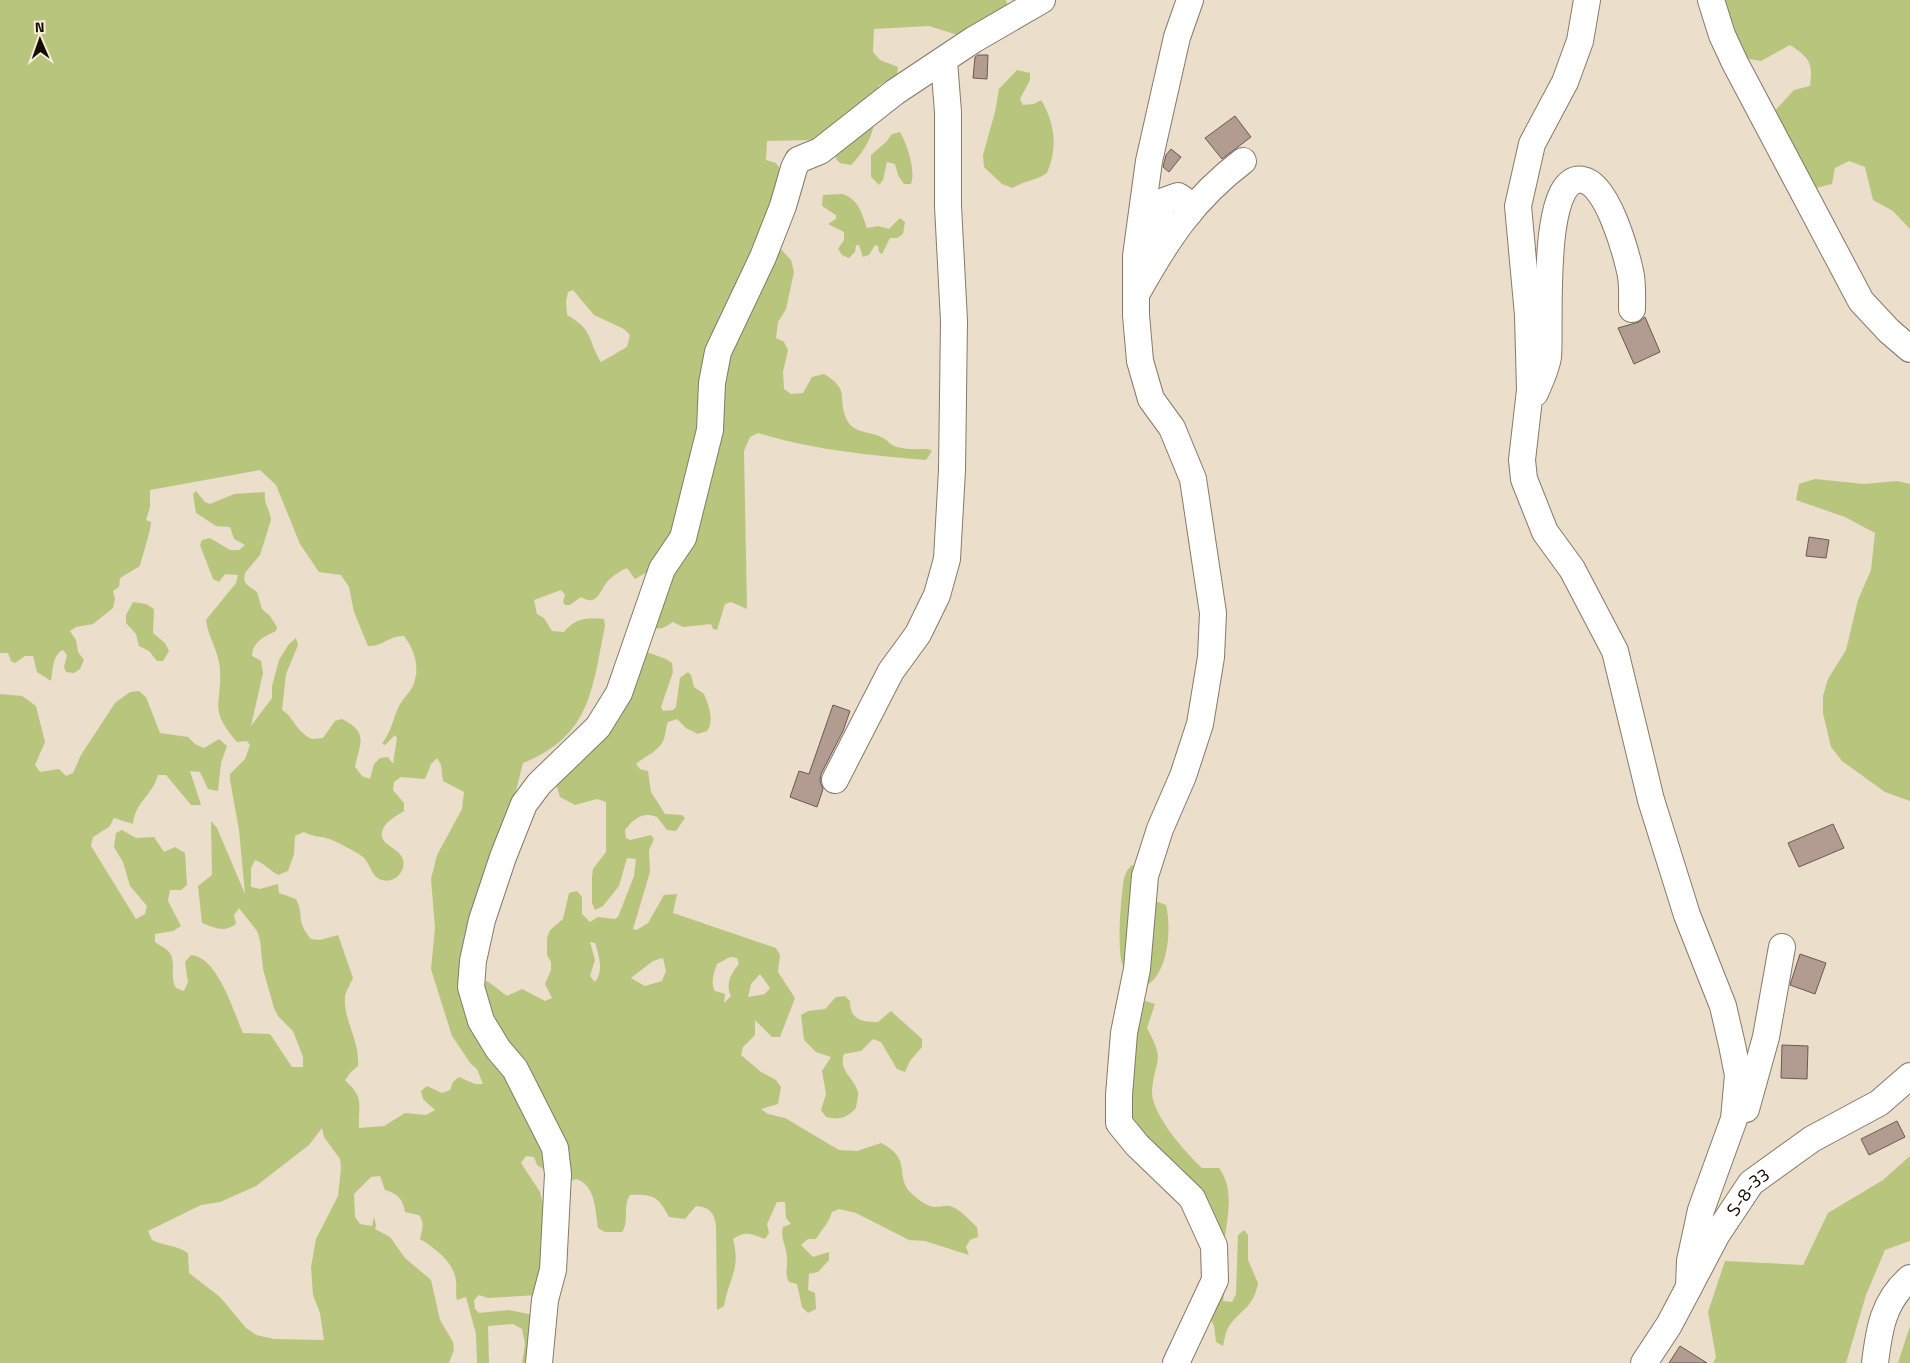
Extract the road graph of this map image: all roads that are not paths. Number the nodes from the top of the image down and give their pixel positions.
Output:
1 (1042, 0) edge
2 (1190, 0) edge
3 (1587, 0) edge
4 (1712, 0) edge
5 (944, 61) junction
6 (1243, 161) dead end
7 (1136, 296) junction
8 (1632, 308) dead end
9 (1910, 348) edge
10 (1528, 407) junction
11 (836, 780) dead end
12 (1782, 947) dead end
13 (1910, 1076) edge
14 (1726, 1142) junction
15 (1910, 1278) edge
16 (1690, 1287) junction
17 (539, 1363) edge
18 (1176, 1363) edge
19 (1644, 1363) edge
20 (1875, 1363) edge

1 - 5 street
2 - 7 street
3 - 10 street
4 - 9 street
5 - 11 street
5 - 17 street
6 - 7 street
7 - 18 street
8 - 10 street
10 - 14 street
12 - 14 street
13 - 16 street, Տ-8-33 / Տ-8-33
14 - 16 street
15 - 20 street
16 - 19 street, Տ-8-33 / Տ-8-33

